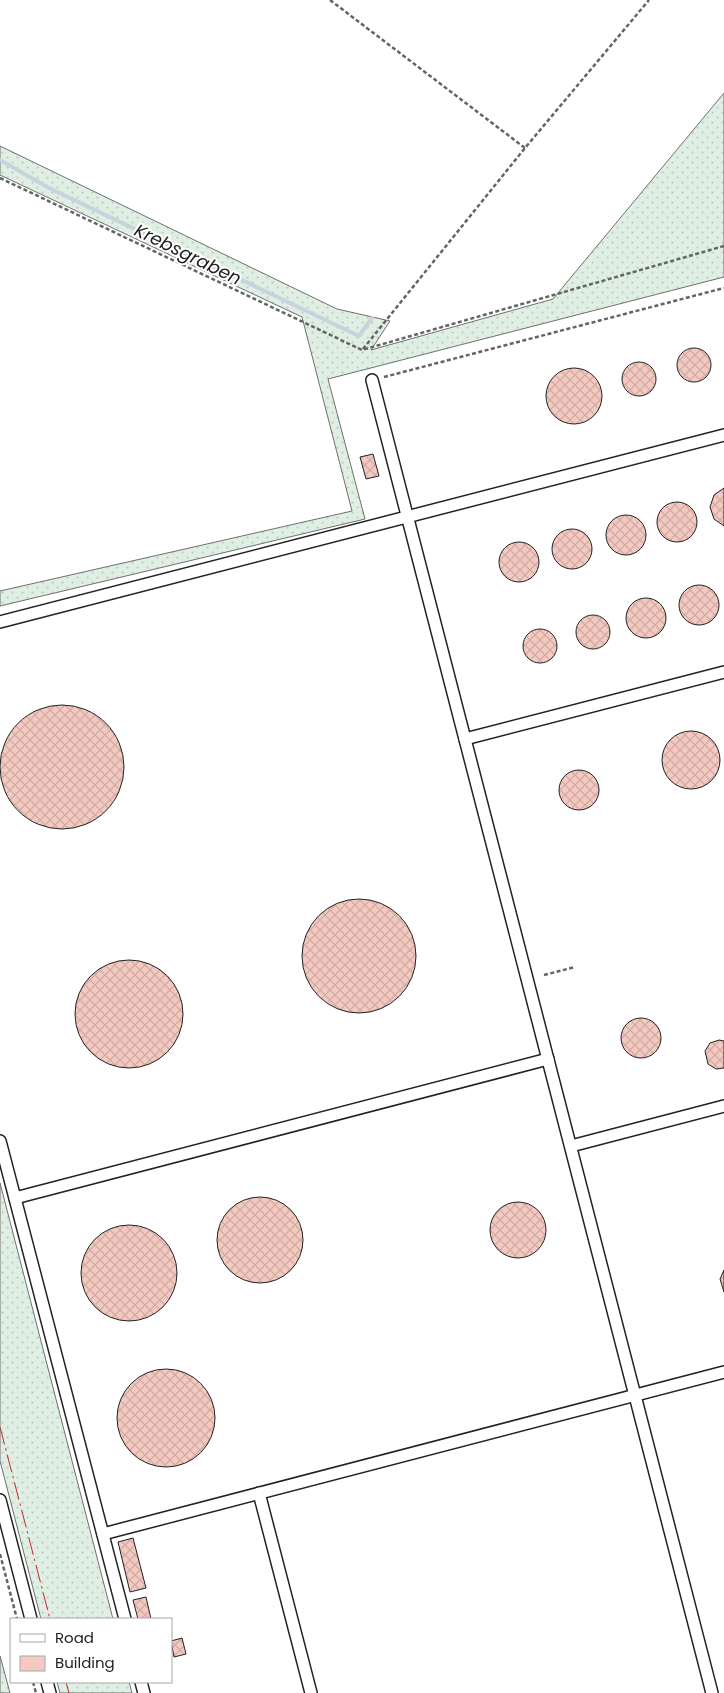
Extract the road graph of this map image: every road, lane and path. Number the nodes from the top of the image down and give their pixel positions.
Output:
1 (330, 0) edge
2 (649, 0) edge
3 (525, 148) junction
4 (0, 178) edge
5 (724, 246) edge
6 (724, 288) edge
7 (362, 350) junction
8 (372, 380) joint
9 (724, 436) edge
10 (408, 517) junction
11 (0, 622) edge
12 (724, 672) edge
13 (466, 739) junction
14 (575, 967) dead end
15 (544, 975) dead end
16 (548, 1059) junction
17 (724, 1106) edge
18 (0, 1141) edge
19 (571, 1146) junction
20 (15, 1198) junction
21 (724, 1372) edge
22 (635, 1394) junction
23 (259, 1493) junction
24 (0, 1500) edge
25 (103, 1534) junction
26 (0, 1554) edge
27 (17, 1618) edge
28 (31, 1618) edge
29 (125, 1618) edge
30 (311, 1693) edge
31 (712, 1693) edge

1 - 3 path
2 - 3 path
3 - 7 path
4 - 7 path
5 - 7 path
6 - 8 path
8 - 10 street
9 - 10 street
10 - 11 street
10 - 13 street
12 - 13 street
13 - 16 street
14 - 15 path
16 - 19 street
16 - 20 street
17 - 19 street
18 - 20 street
19 - 22 street
20 - 25 street
21 - 22 street
22 - 23 street
22 - 31 street
23 - 25 street
23 - 30 street
24 - 28 street
25 - 29 street
26 - 27 path

